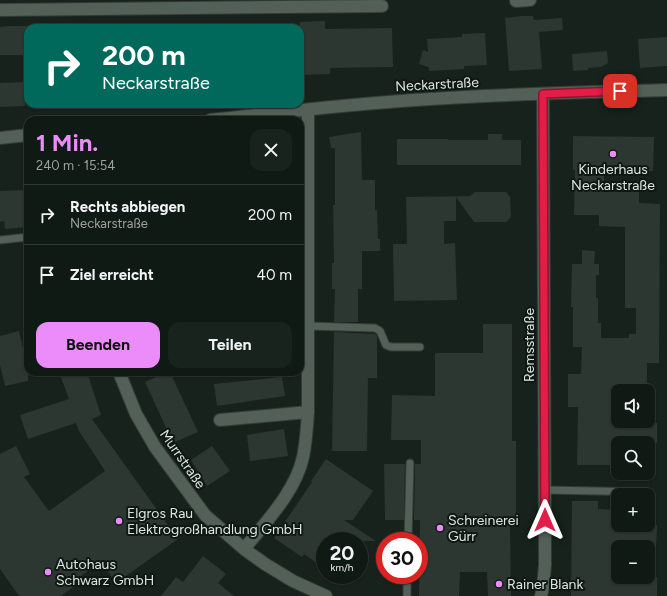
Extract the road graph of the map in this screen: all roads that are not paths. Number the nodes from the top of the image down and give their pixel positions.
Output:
1 (530, 0) edge
2 (516, 1) edge
3 (382, 6) dead end
4 (0, 10) edge
5 (667, 90) edge
6 (543, 94) junction
7 (308, 110) junction
8 (249, 116) edge
9 (24, 135) edge
10 (0, 138) edge
11 (304, 213) edge
12 (24, 237) edge
13 (0, 240) edge
14 (306, 319) edge
15 (420, 346) dead end
16 (120, 376) edge
17 (308, 412) junction
18 (220, 420) dead end
19 (410, 463) dead end
20 (545, 490) junction
21 (611, 491) edge
22 (408, 532) edge
23 (244, 549) junction
24 (407, 584) edge
25 (326, 596) edge
26 (407, 596) edge
27 (541, 596) edge

1 - 2 street
3 - 4 street
5 - 6 street, Neckarstraße
6 - 7 street, Neckarstraße
6 - 20 street, Remsstraße
7 - 8 street, Neckarstraße
7 - 11 street
9 - 10 street
11 - 14 street
12 - 13 lane
14 - 15 lane
14 - 17 street
16 - 23 street, Murrstraße
17 - 18 street
17 - 23 street
19 - 22 lane
20 - 21 lane
20 - 27 street, Remsstraße
23 - 25 street, Murrstraße
24 - 26 lane

